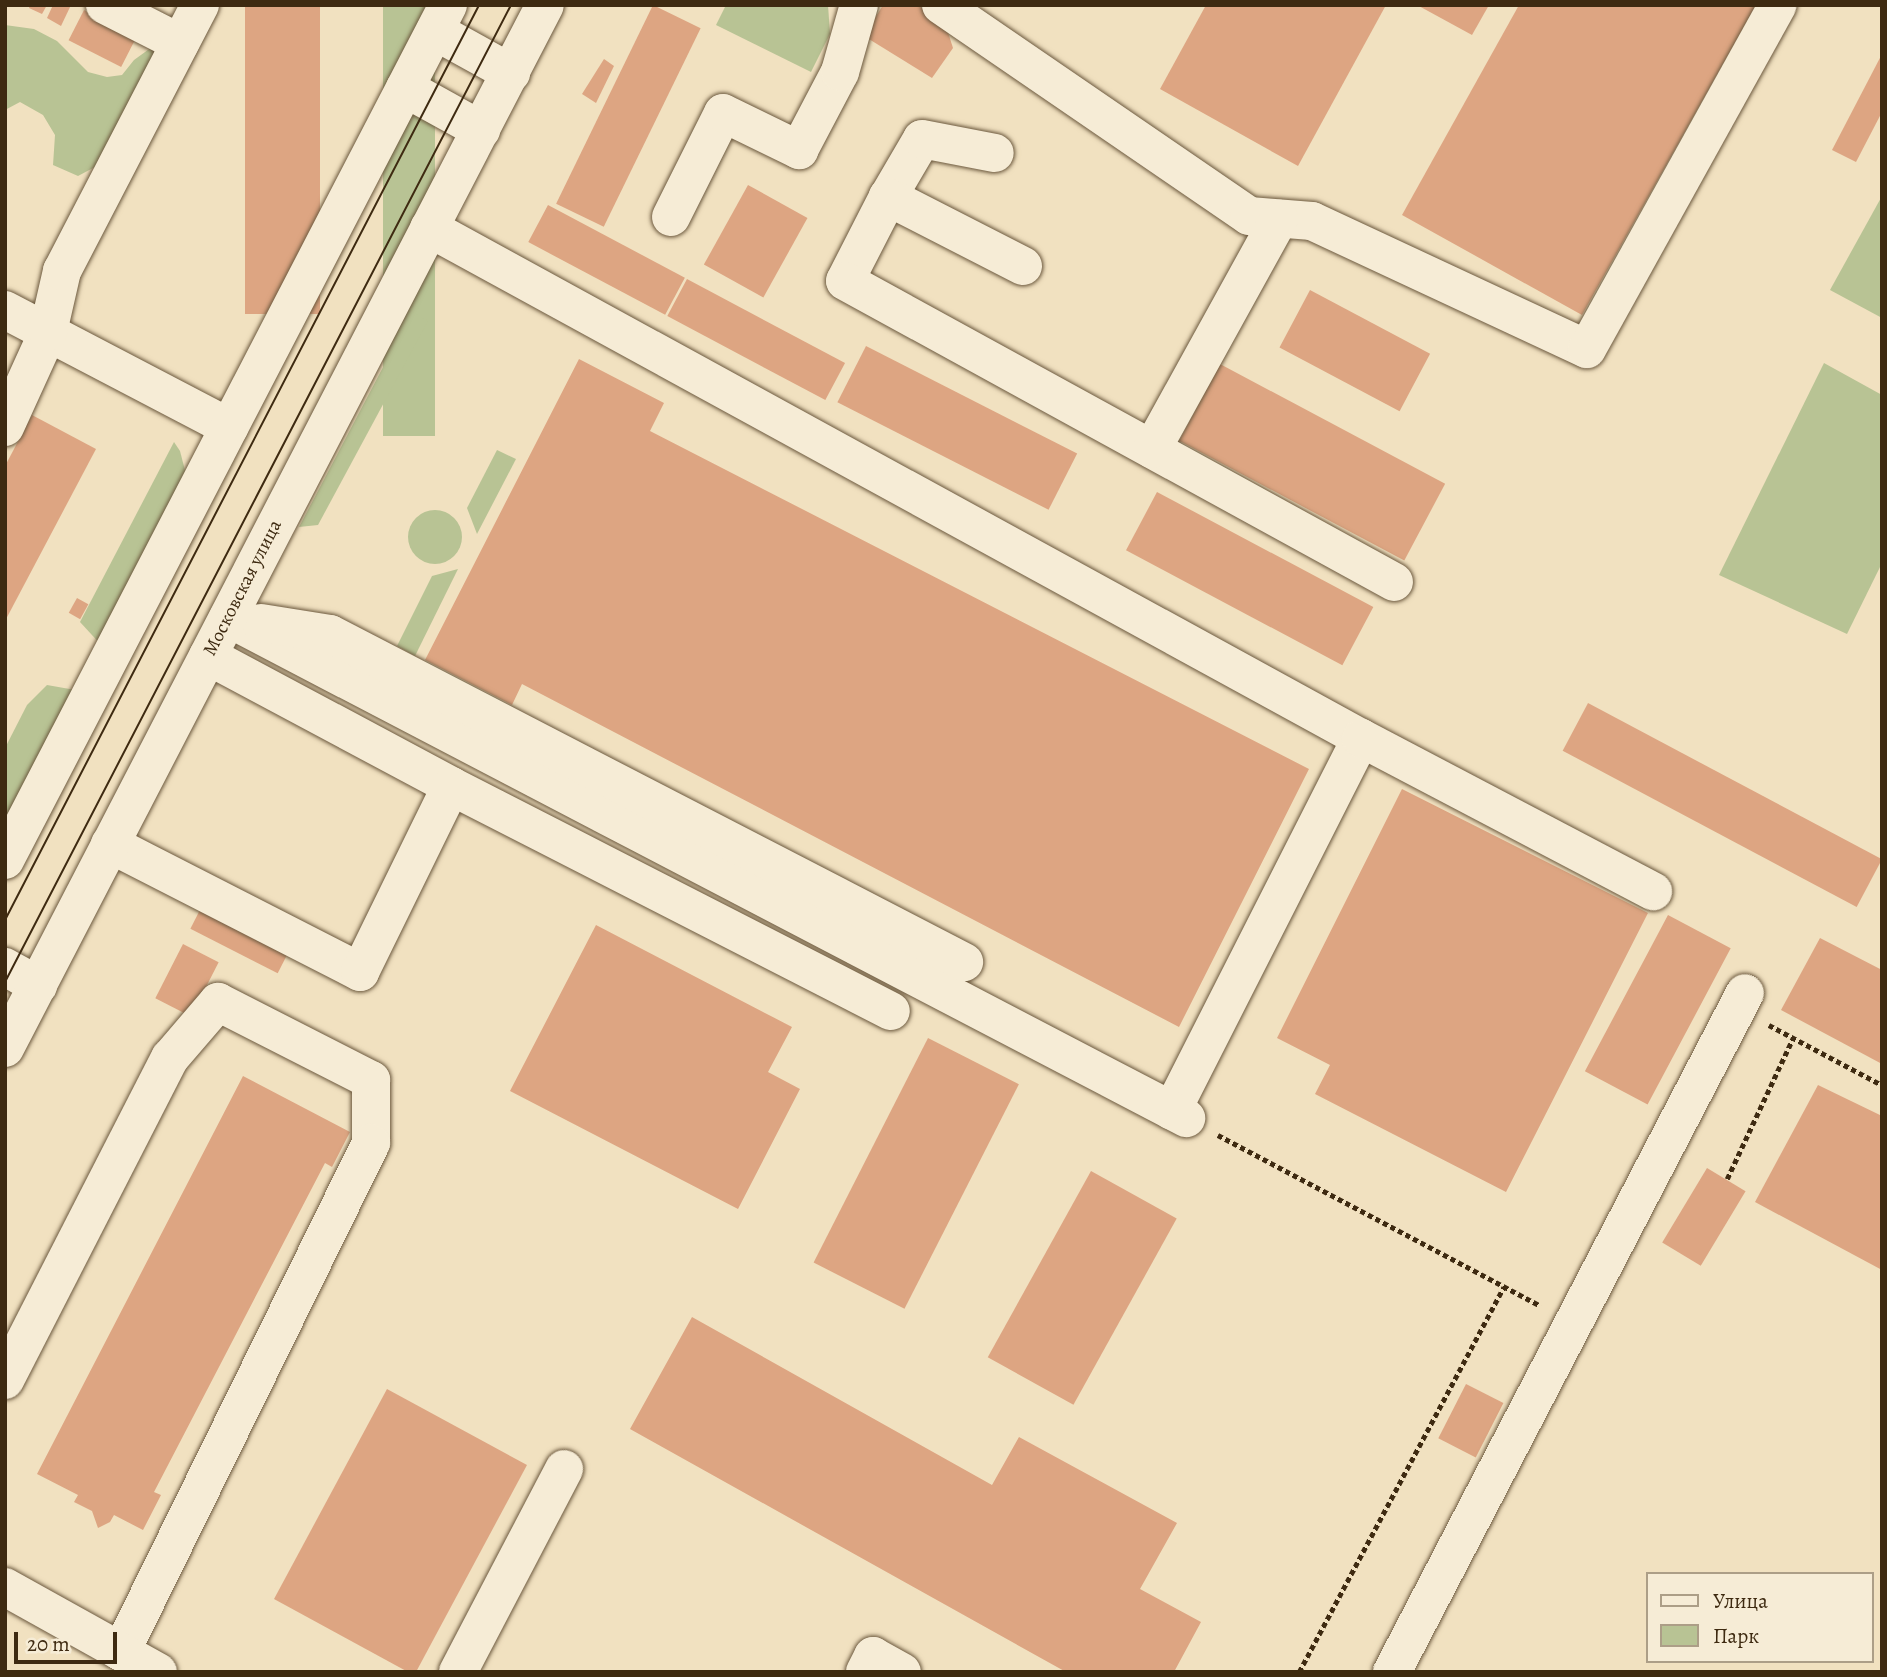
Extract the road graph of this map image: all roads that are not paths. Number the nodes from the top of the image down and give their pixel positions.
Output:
1 (105, 5) edge
2 (200, 5) edge
3 (545, 5) edge
4 (859, 5) edge
5 (941, 5) edge
6 (1778, 5) edge
7 (441, 18) edge
8 (180, 43) junction
9 (511, 72) junction
10 (405, 88) junction
11 (481, 130) junction
12 (995, 153) dead end
13 (888, 197) junction
14 (671, 218) dead end
15 (1279, 219) junction
16 (429, 228) junction
17 (1023, 266) dead end
18 (5, 310) edge
19 (48, 332) junction
20 (5, 427) edge
21 (229, 427) junction
22 (1152, 449) junction
23 (1394, 582) dead end
24 (228, 618) junction
25 (208, 656) junction
26 (1361, 738) junction
27 (451, 786) junction
28 (110, 844) junction
29 (5, 860) edge
30 (1653, 891) dead end
31 (964, 962) dead end
32 (21, 976) edge
33 (1741, 1001) road end
34 (891, 1011) dead end
35 (6, 1044) edge
36 (5, 1380) edge
37 (564, 1469) dead end
38 (5, 1587) edge
39 (121, 1652) junction
40 (158, 1672) edge
41 (458, 1672) edge
42 (865, 1672) edge
43 (902, 1672) edge
44 (1392, 1672) edge

1 - 8 street
2 - 8 street
3 - 9 street, Московская улица
4 - 14 street
5 - 15 street
6 - 15 street
7 - 9 street
7 - 10 street
8 - 19 street
9 - 11 street, Московская улица
10 - 11 street
10 - 21 street
11 - 16 street, Московская улица
12 - 13 street
13 - 17 street
13 - 22 street
15 - 22 street
16 - 24 street, Московская улица
16 - 26 street
18 - 19 street
19 - 20 street
19 - 21 street
21 - 29 street
22 - 23 street
24 - 25 street, Московская улица
24 - 26 street
24 - 31 street
25 - 27 street
25 - 28 street, Московская улица
26 - 30 street
27 - 28 street
27 - 34 street
28 - 32 street, Московская улица
32 - 35 street, Московская улица
33 - 44 street
36 - 39 street
37 - 41 street
38 - 39 street
39 - 40 street
42 - 43 street

